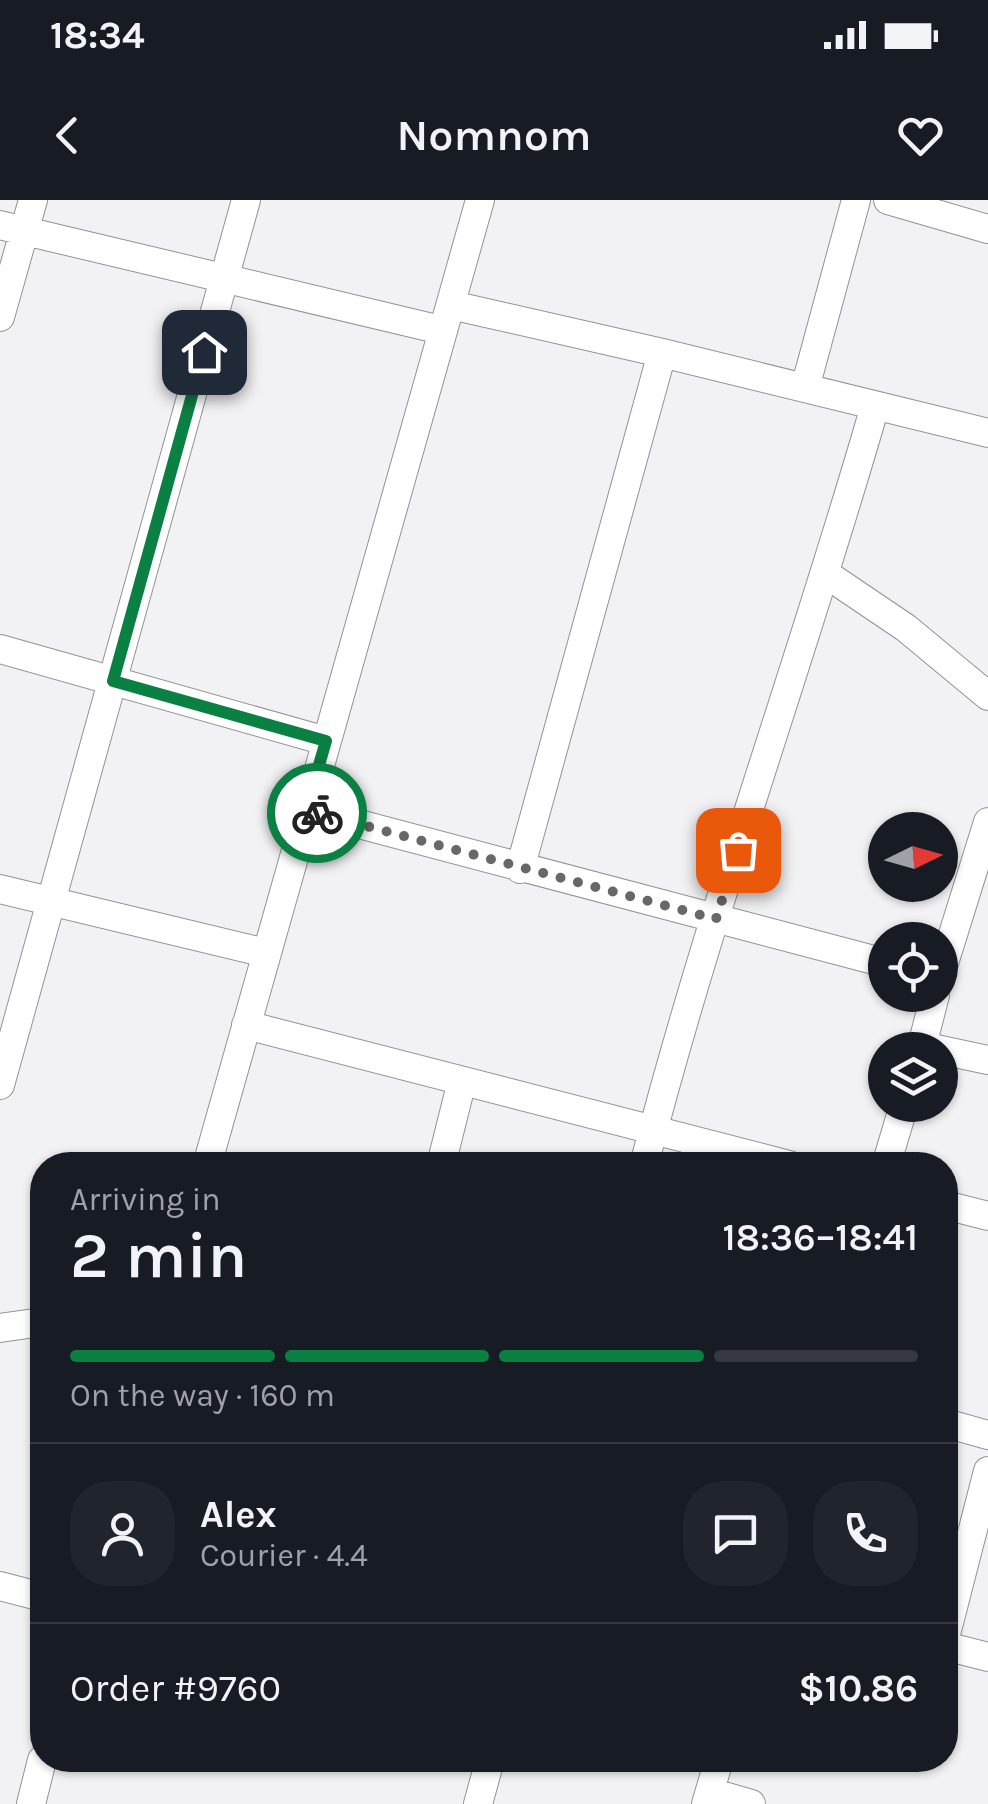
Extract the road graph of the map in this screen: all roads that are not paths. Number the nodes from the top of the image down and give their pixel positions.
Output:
1 (33, 200) edge
2 (246, 200) edge
3 (480, 200) edge
4 (856, 200) edge
5 (888, 200) edge
6 (12, 228) edge
7 (988, 229) edge
8 (225, 278) junction
9 (446, 317) junction
10 (0, 318) edge
11 (662, 352) junction
12 (805, 388) junction
13 (875, 406) junction
14 (988, 433) edge
15 (826, 574) junction
16 (0, 650) edge
17 (113, 681) junction
18 (988, 696) edge
19 (326, 741) junction
20 (306, 810) junction
21 (988, 822) edge
22 (520, 869) junction
23 (0, 889) edge
24 (51, 903) junction
25 (716, 919) junction
26 (957, 922) edge
27 (266, 953) junction
28 (868, 959) edge
29 (246, 1025) junction
30 (958, 1055) edge
31 (988, 1060) edge
32 (462, 1081) junction
33 (0, 1085) edge
34 (899, 1122) edge
35 (653, 1130) junction
36 (211, 1152) edge
37 (444, 1152) edge
38 (647, 1152) edge
39 (738, 1152) edge
40 (890, 1152) edge
41 (958, 1208) edge
42 (988, 1216) edge
43 (30, 1324) edge
44 (0, 1328) edge
45 (958, 1427) edge
46 (988, 1435) edge
47 (988, 1471) edge
48 (0, 1586) edge
49 (958, 1588) edge
50 (30, 1594) edge
51 (958, 1649) edge
52 (988, 1657) edge
53 (39, 1772) edge
54 (487, 1772) edge
55 (716, 1772) edge
56 (708, 1798) edge
57 (31, 1804) edge
58 (478, 1804) edge
59 (751, 1804) edge

1 - 6 street
2 - 8 street
3 - 9 street
4 - 12 street
5 - 7 street
6 - 8 street
6 - 10 street
8 - 9 street
8 - 17 street
9 - 11 street
9 - 19 street
11 - 12 street
11 - 22 street
12 - 13 street
13 - 14 street
13 - 15 street
15 - 18 street
15 - 25 street
16 - 17 street
17 - 19 street
17 - 24 street
19 - 20 street
20 - 22 street
20 - 27 street
21 - 26 street
22 - 25 street
23 - 24 street
24 - 27 street
24 - 33 street
25 - 28 street
25 - 35 street
27 - 29 street
29 - 32 street
29 - 36 street
30 - 31 street
32 - 35 street
32 - 37 street
34 - 40 street
35 - 38 street
35 - 39 street
41 - 42 street
43 - 44 street
45 - 46 street
47 - 49 street
48 - 50 street
51 - 52 street
53 - 57 street
54 - 58 street
55 - 56 street
56 - 59 street

